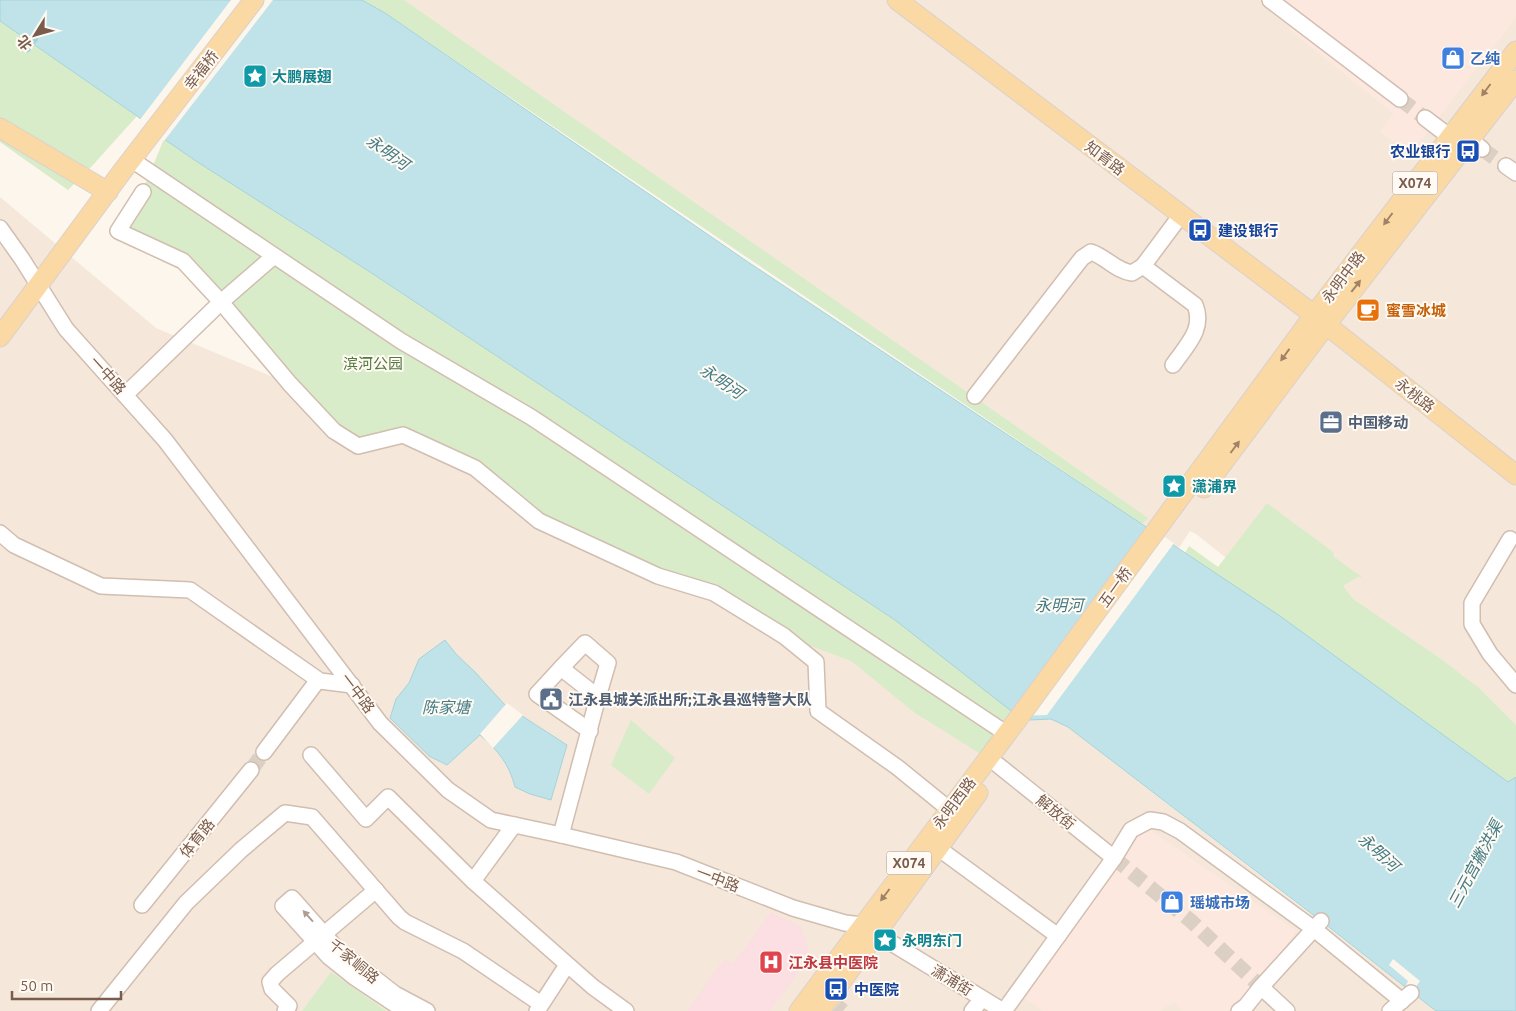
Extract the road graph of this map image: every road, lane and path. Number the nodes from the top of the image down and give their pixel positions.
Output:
1 (254, 0) edge
2 (897, 0) edge
3 (1270, 0) edge
4 (1516, 51) edge
5 (1516, 80) edge
6 (1400, 99) tunnel mouth
7 (1425, 118) tunnel mouth
8 (0, 128) edge
9 (1450, 137) junction
10 (134, 156) junction
11 (108, 192) junction
12 (143, 192) dead end
13 (1181, 216) junction
14 (0, 228) edge
15 (274, 256) junction
16 (1143, 266) junction
17 (38, 286) junction
18 (221, 302) junction
19 (1320, 320) junction
20 (0, 337) edge
21 (1173, 365) dead end
22 (125, 395) junction
23 (975, 396) dead end
24 (520, 411) junction
25 (1516, 475) edge
26 (1180, 510) joint
27 (0, 533) edge
28 (1510, 540) dead end
29 (561, 668) junction
30 (318, 680) junction
31 (352, 685) junction
32 (1516, 685) edge
33 (598, 697) junction
34 (1025, 719) junction
35 (590, 731) junction
36 (1007, 734) junction
37 (264, 752) tunnel mouth
38 (311, 755) dead end
39 (998, 765) junction
40 (251, 770) tunnel mouth
41 (950, 810) junction
42 (514, 825) junction
43 (561, 835) junction
44 (938, 848) junction
45 (1114, 858) junction
46 (473, 881) junction
47 (376, 890) junction
48 (287, 902) dead end
49 (142, 905) dead end
50 (1318, 925) junction
51 (869, 930) junction
52 (1058, 936) junction
53 (320, 938) junction
54 (567, 964) junction
55 (1261, 987) junction
56 (982, 999) junction
57 (1401, 1002) edge
58 (829, 1005) edge
59 (539, 1008) edge
60 (99, 1011) edge
61 (286, 1011) edge
62 (405, 1011) edge
63 (427, 1011) edge
64 (626, 1011) edge
65 (799, 1011) edge
66 (972, 1011) edge
67 (1003, 1011) edge
68 (1239, 1011) edge
69 (1286, 1011) edge

1 - 10 main road, 幸福桥
2 - 13 main road, 知青路
3 - 6 street
4 -> 9 main road, 永明中路 / X074
19 -> 5 main road, 永明中路 / X074
7 - 9 street
8 - 11 main road
9 -> 19 main road, 永明中路 / X074
10 - 11 main road, 幸福桥
10 - 15 street
10 - 24 street
11 - 17 main road, 幸福桥
12 - 18 street
13 - 16 street
13 - 19 main road, 知青路
14 - 17 street, 一中路
15 - 18 street
15 - 24 street
16 - 21 street
16 - 23 street
17 - 20 main road, 幸福桥
17 - 22 street, 一中路
18 - 22 street
18 - 41 street
19 - 25 main road, 永桃路
19 - 26 main road, 永明中路 / X074
22 - 31 street, 一中路
24 - 36 street
26 - 34 main road, 五一桥 / X074
27 - 30 street
28 - 32 street
29 - 33 street
29 - 33 street
29 - 35 street
30 - 31 street
30 - 37 street
31 - 42 street, 一中路
33 - 35 street
34 - 36 main road, 永明西路 / X074
34 - 39 main road, 永明西路 / X074
35 - 43 street
36 - 41 main road, 永明西路 / X074
38 - 46 street
39 - 44 main road, 永明西路 / X074
39 - 45 street, 解放街
40 - 49 street, 体育路
41 -> 51 main road, 永明西路 / X074
42 - 43 street, 一中路
42 - 46 street
43 - 51 street, 一中路
44 - 51 main road, 永明西路 / X074
44 - 52 street
45 - 50 street
45 - 52 street
46 - 54 street
47 - 53 street
47 - 59 street
47 - 60 street
48 - 53 street, 千家峒路
50 - 55 street
50 - 57 street
51 - 56 street, 潇浦街
51 - 58 main road, 永明西路 / X074
51 - 65 main road, 永明西路 / X074
52 - 67 street
53 - 61 street
53 - 62 street, 千家峒路
53 - 63 street, 千家峒路
54 - 59 street
54 - 64 street
55 - 68 street
55 - 69 street
56 - 66 street
56 - 67 street, 潇浦街

